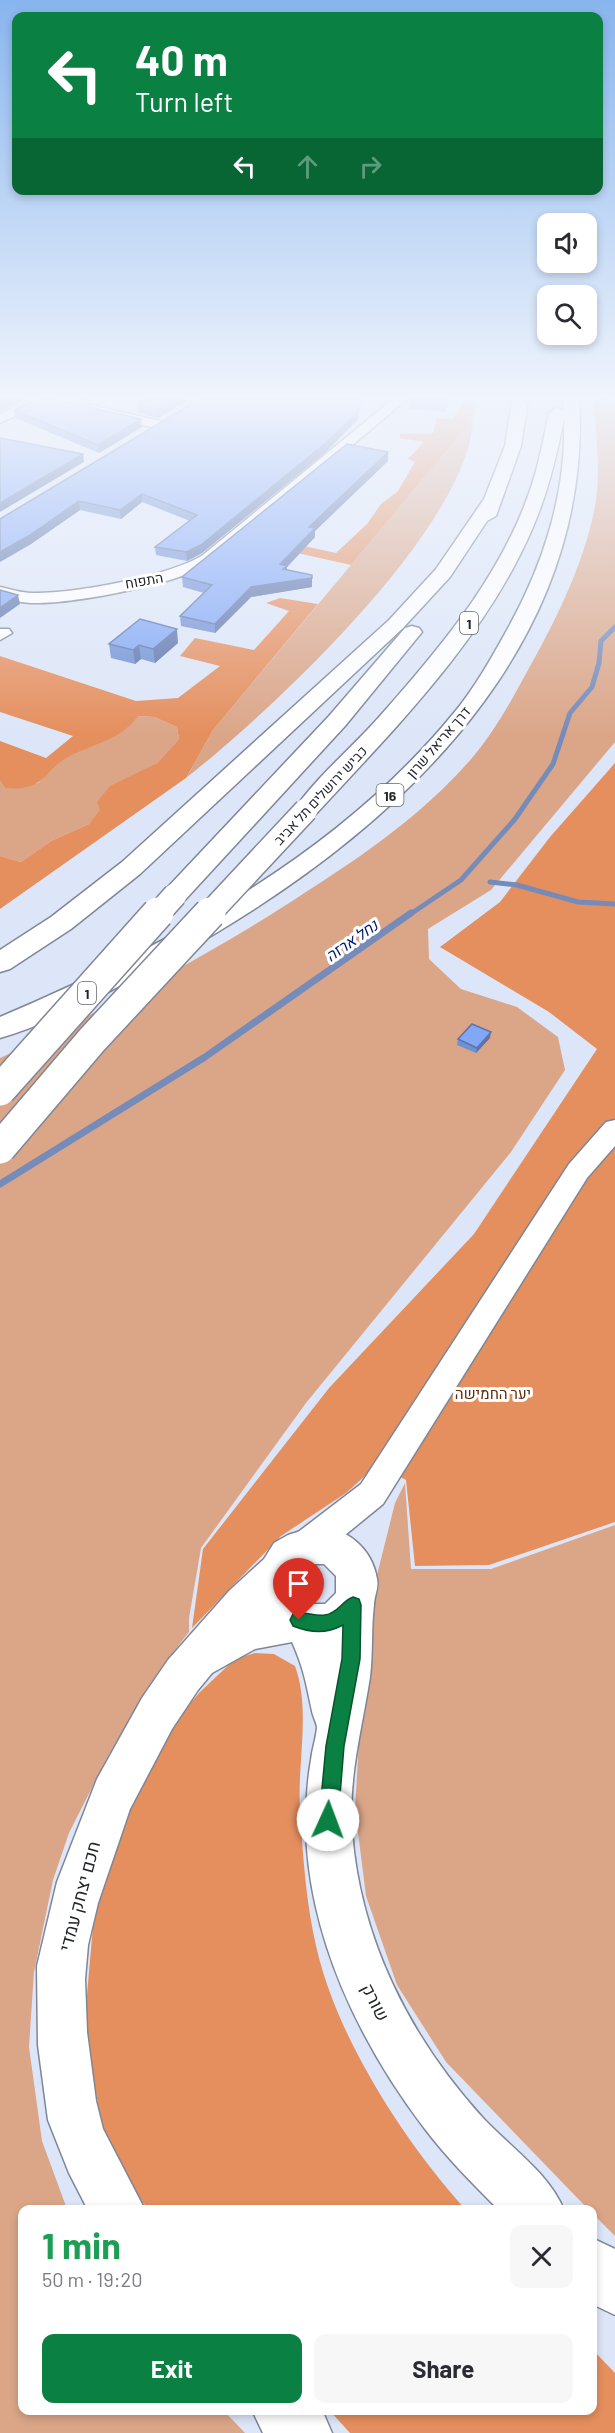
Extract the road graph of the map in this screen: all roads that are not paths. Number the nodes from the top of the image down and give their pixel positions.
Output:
1 (270, 508) edge
2 (487, 508) edge
3 (490, 508) edge
4 (530, 508) edge
5 (564, 508) edge
6 (0, 592) edge
7 (102, 893) junction
8 (0, 943) edge
9 (0, 963) edge
10 (0, 1028) edge
11 (0, 1090) edge
12 (615, 1129) edge
13 (0, 1148) edge
14 (292, 1560) junction
15 (353, 1605) junction
16 (302, 1621) junction
17 (187, 1668) junction
18 (335, 1746) junction
19 (115, 2205) edge
20 (532, 2205) edge
21 (597, 2270) edge
22 (615, 2287) edge
23 (286, 2415) edge
24 (303, 2433) edge

1 - 6 street, התפוח
2 - 7 main road
3 - 11 main road, 1, bridge
4 - 13 main road, כביש ירושלים תל אביב / 1, bridge
5 - 10 main road, דרך אריאל שרון / 16
7 - 8 main road
7 - 9 main road
12 - 14 street
14 - 15 main road
14 - 16 main road
14 - 17 main road
15 - 16 main road
15 - 18 main road, שורק
16 - 17 main road
16 - 18 main road, שורק
17 - 19 main road, חכם יצחק עמדי
18 - 20 main road, שורק
21 - 22 main road
23 - 24 main road

